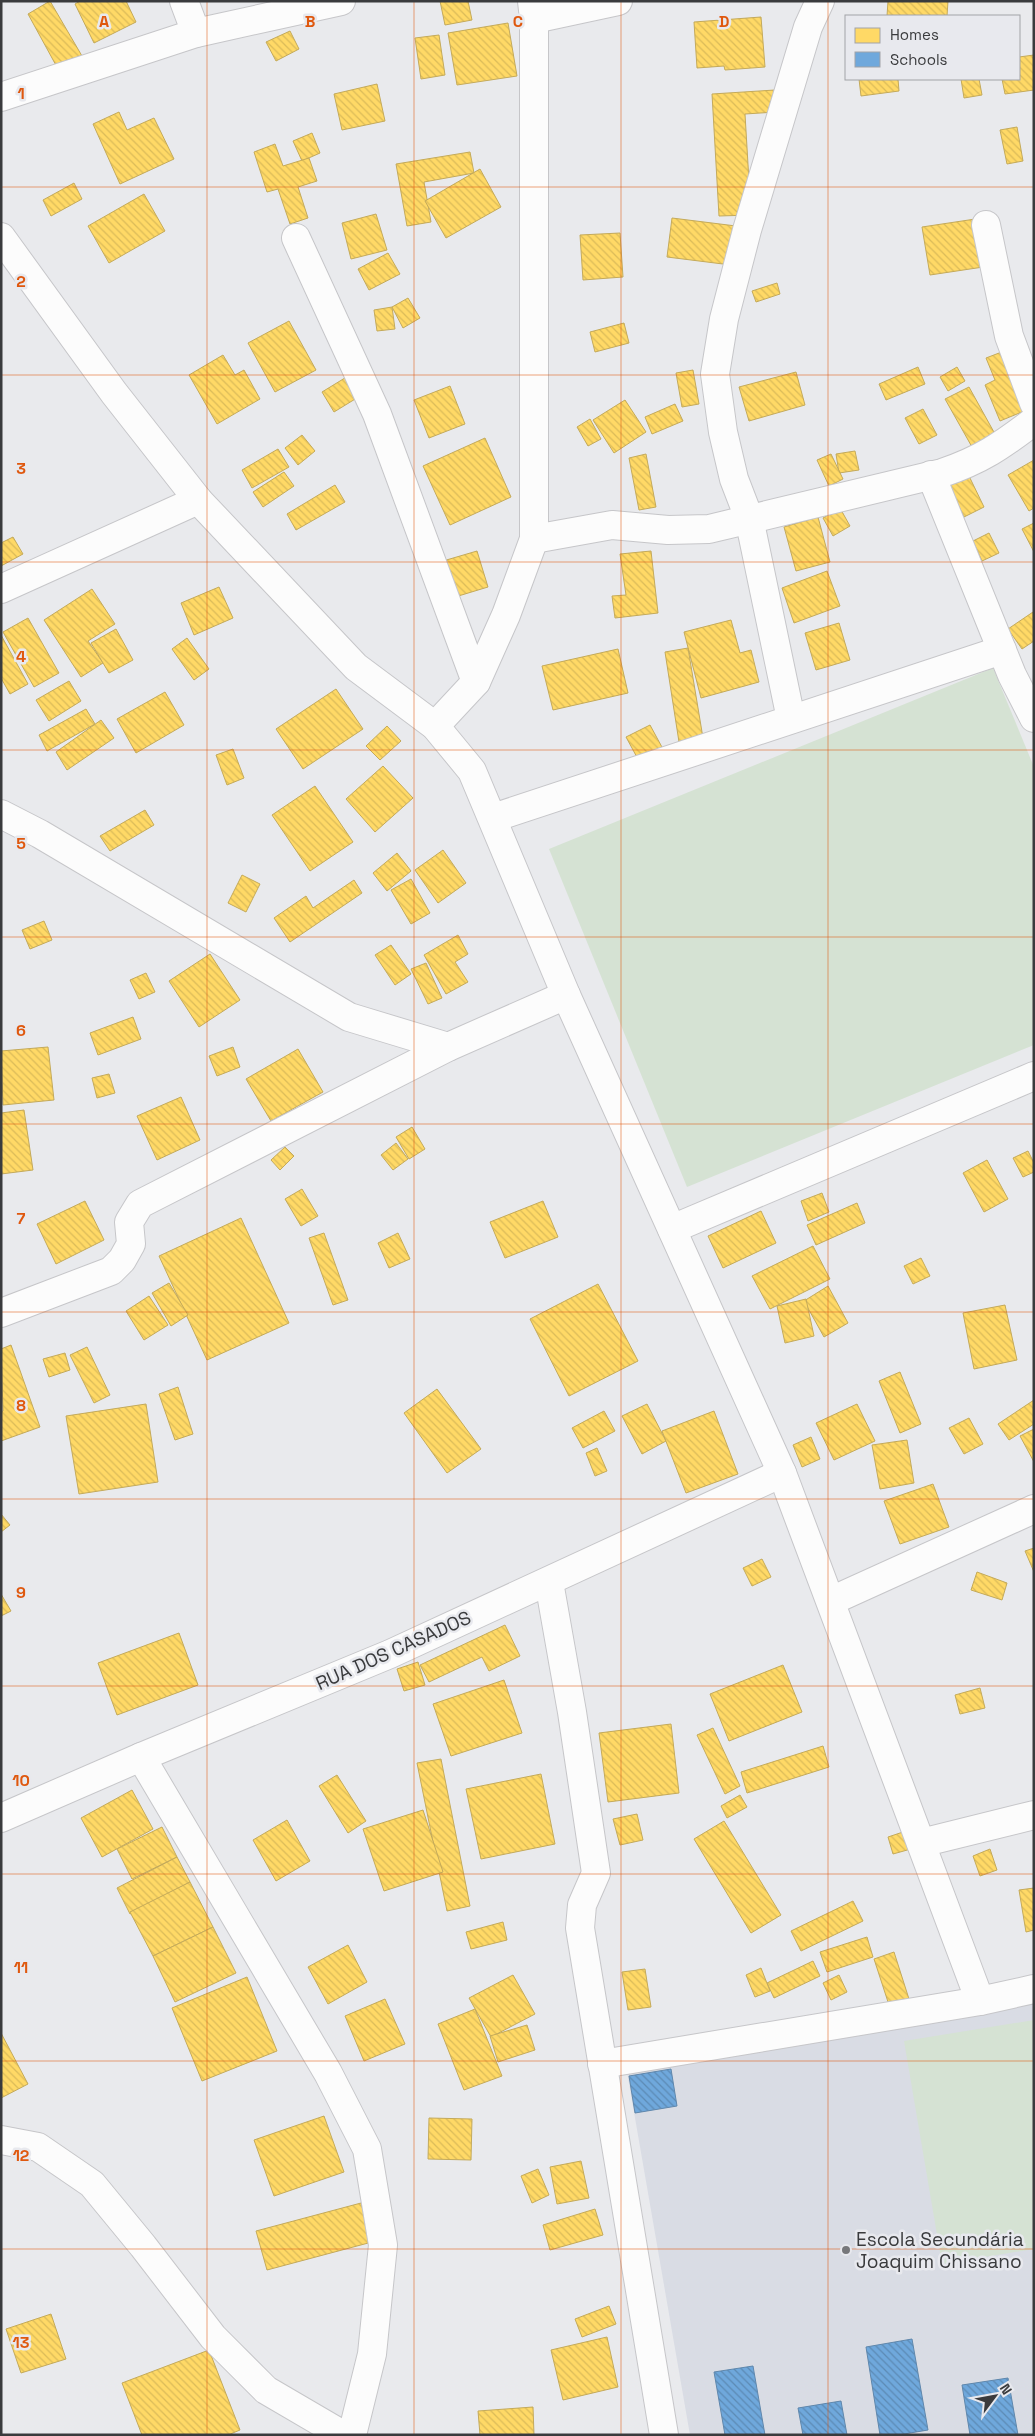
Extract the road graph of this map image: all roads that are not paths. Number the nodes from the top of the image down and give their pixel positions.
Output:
1 (184, 1) edge
2 (341, 1) edge
3 (618, 1) edge
4 (820, 1) edge
5 (533, 10) edge
6 (196, 33) junction
7 (1, 97) edge
8 (986, 225) dead end
9 (1, 237) edge
10 (296, 238) dead end
11 (1034, 403) edge
12 (1034, 421) edge
13 (931, 475) junction
14 (198, 500) junction
15 (750, 518) junction
16 (534, 538) junction
17 (1, 589) edge
18 (1002, 650) junction
19 (476, 682) junction
20 (1034, 718) edge
21 (791, 719) junction
22 (435, 726) junction
23 (1, 814) edge
24 (494, 818) junction
25 (566, 995) junction
26 (448, 1048) junction
27 (1034, 1076) edge
28 (672, 1228) junction
29 (1, 1314) edge
30 (782, 1473) junction
31 (1034, 1508) edge
32 (549, 1582) junction
33 (831, 1601) junction
34 (141, 1757) junction
35 (1034, 1815) edge
36 (1, 1818) edge
37 (922, 1843) junction
38 (1034, 1989) edge
39 (980, 2001) junction
40 (602, 2064) junction
41 (1, 2140) edge
42 (343, 2435) edge
43 (352, 2435) edge
44 (664, 2435) edge

1 - 6 street
2 - 6 street
3 - 5 street
4 - 15 street
5 - 16 street
6 - 7 street
8 - 11 street
9 - 14 street
10 - 19 street
12 - 13 street
13 - 15 street
13 - 18 street
14 - 17 street
14 - 22 street
15 - 16 street
15 - 21 street
16 - 19 street
18 - 20 street
18 - 21 street
19 - 22 street
21 - 24 street
22 - 24 street
23 - 26 street
24 - 25 street
25 - 26 street
25 - 28 street
26 - 29 street
27 - 28 street
28 - 30 street
30 - 32 street, RUA DOS CASADOS
30 - 33 street
31 - 33 street
32 - 34 street, RUA DOS CASADOS
32 - 40 street
33 - 37 street
34 - 36 street, RUA DOS CASADOS
34 - 43 street
35 - 37 street
37 - 39 street
38 - 39 street
39 - 40 street
40 - 44 street
41 - 42 street

